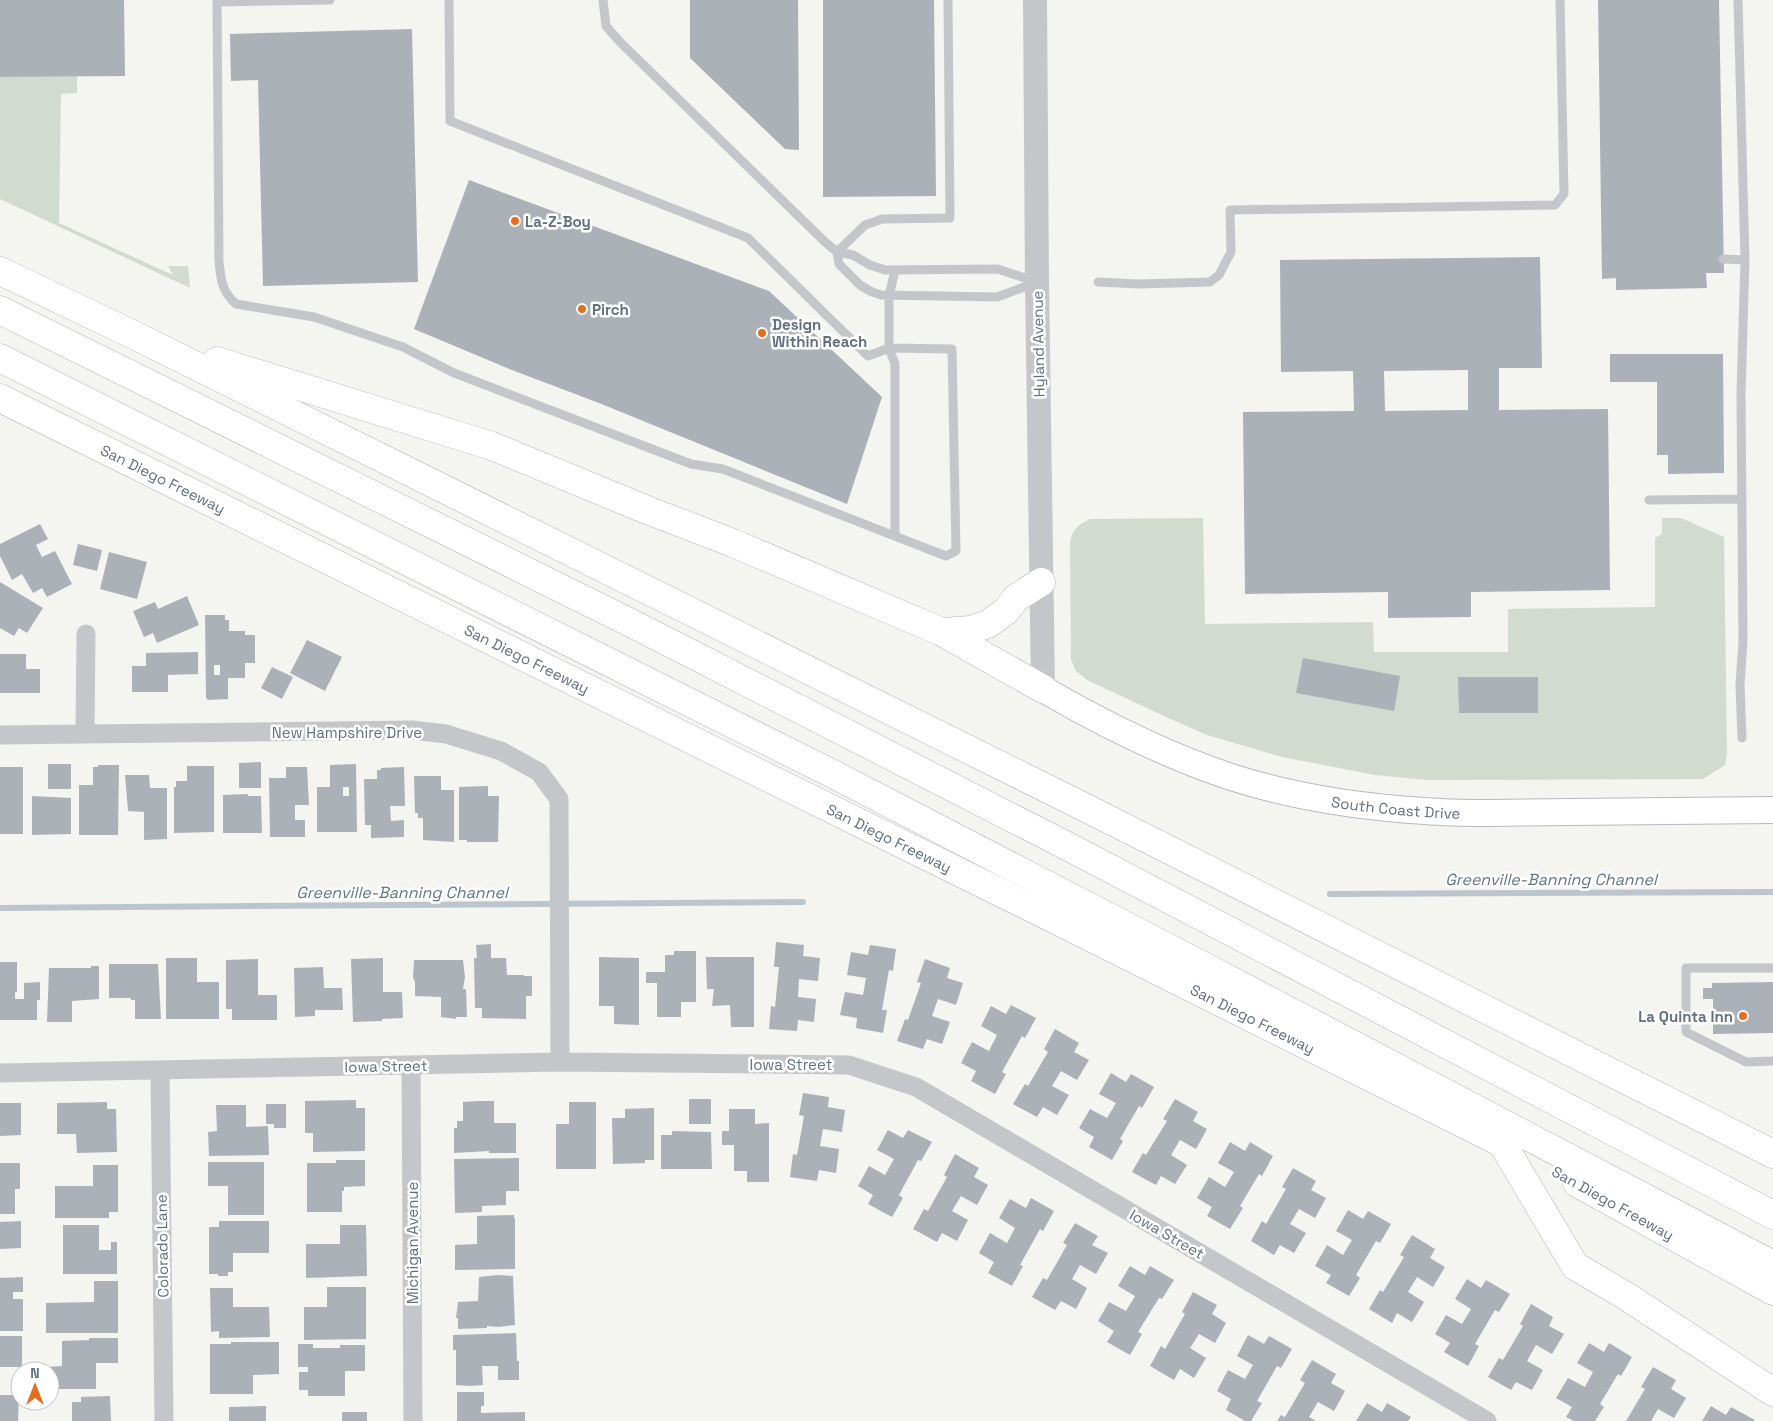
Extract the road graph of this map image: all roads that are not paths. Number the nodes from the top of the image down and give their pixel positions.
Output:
1 (330, 0) edge
2 (449, 0) edge
3 (602, 0) edge
4 (948, 0) edge
5 (1035, 0) edge
6 (1560, 0) edge
7 (1738, 0) edge
8 (217, 1) edge
9 (837, 252) junction
10 (1723, 259) dead end
11 (1745, 260) junction
12 (895, 270) junction
13 (0, 271) edge
14 (1037, 282) junction
15 (1098, 282) dead end
16 (889, 296) junction
17 (0, 310) edge
18 (138, 337) junction
19 (889, 348) junction
20 (0, 358) edge
21 (0, 398) edge
22 (1742, 499) junction
23 (1649, 500) dead end
24 (895, 536) junction
25 (1041, 582) junction
26 (942, 632) junction
27 (86, 634) dead end
28 (1043, 689) junction
29 (85, 733) junction
30 (0, 735) edge
31 (1742, 738) dead end
32 (1773, 810) edge
33 (1773, 968) edge
34 (560, 1062) junction
35 (1773, 1062) edge
36 (411, 1065) junction
37 (160, 1070) junction
38 (0, 1073) edge
39 (1502, 1143) junction
40 (1768, 1150) edge
41 (1773, 1215) edge
42 (1773, 1265) edge
43 (1773, 1291) edge
44 (1773, 1392) edge
45 (164, 1421) edge
46 (413, 1421) edge
47 (1487, 1421) edge

1 - 8 lane
2 - 19 lane
3 - 9 lane
4 - 9 lane
5 - 14 street, Hyland Avenue
6 - 15 lane
7 - 11 lane
8 - 24 lane
9 - 12 lane
9 - 16 lane
10 - 11 lane
11 - 22 lane
12 - 14 lane
12 - 16 lane
13 - 18 highway
14 - 16 lane
14 - 25 street, Hyland Avenue
16 - 19 lane
17 - 41 highway
18 - 26 highway
18 - 40 highway
19 - 24 lane
19 - 24 lane
20 - 42 highway
21 - 39 highway, San Diego Freeway
22 - 23 lane
22 - 31 lane
25 - 26 highway
25 - 28 street, Hyland Avenue
26 - 28 highway
27 - 29 street
28 - 32 main road, South Coast Drive
29 - 30 street, New Hampshire Drive
29 - 34 street, New Hampshire Drive
33 - 35 lane
34 - 36 street, Iowa Street
34 - 47 street, Iowa Street
36 - 37 street, Iowa Street
36 - 46 street, Michigan Avenue
37 - 38 street, Iowa Street
37 - 45 street, Colorado Lane
39 - 43 highway, San Diego Freeway
39 - 44 highway

